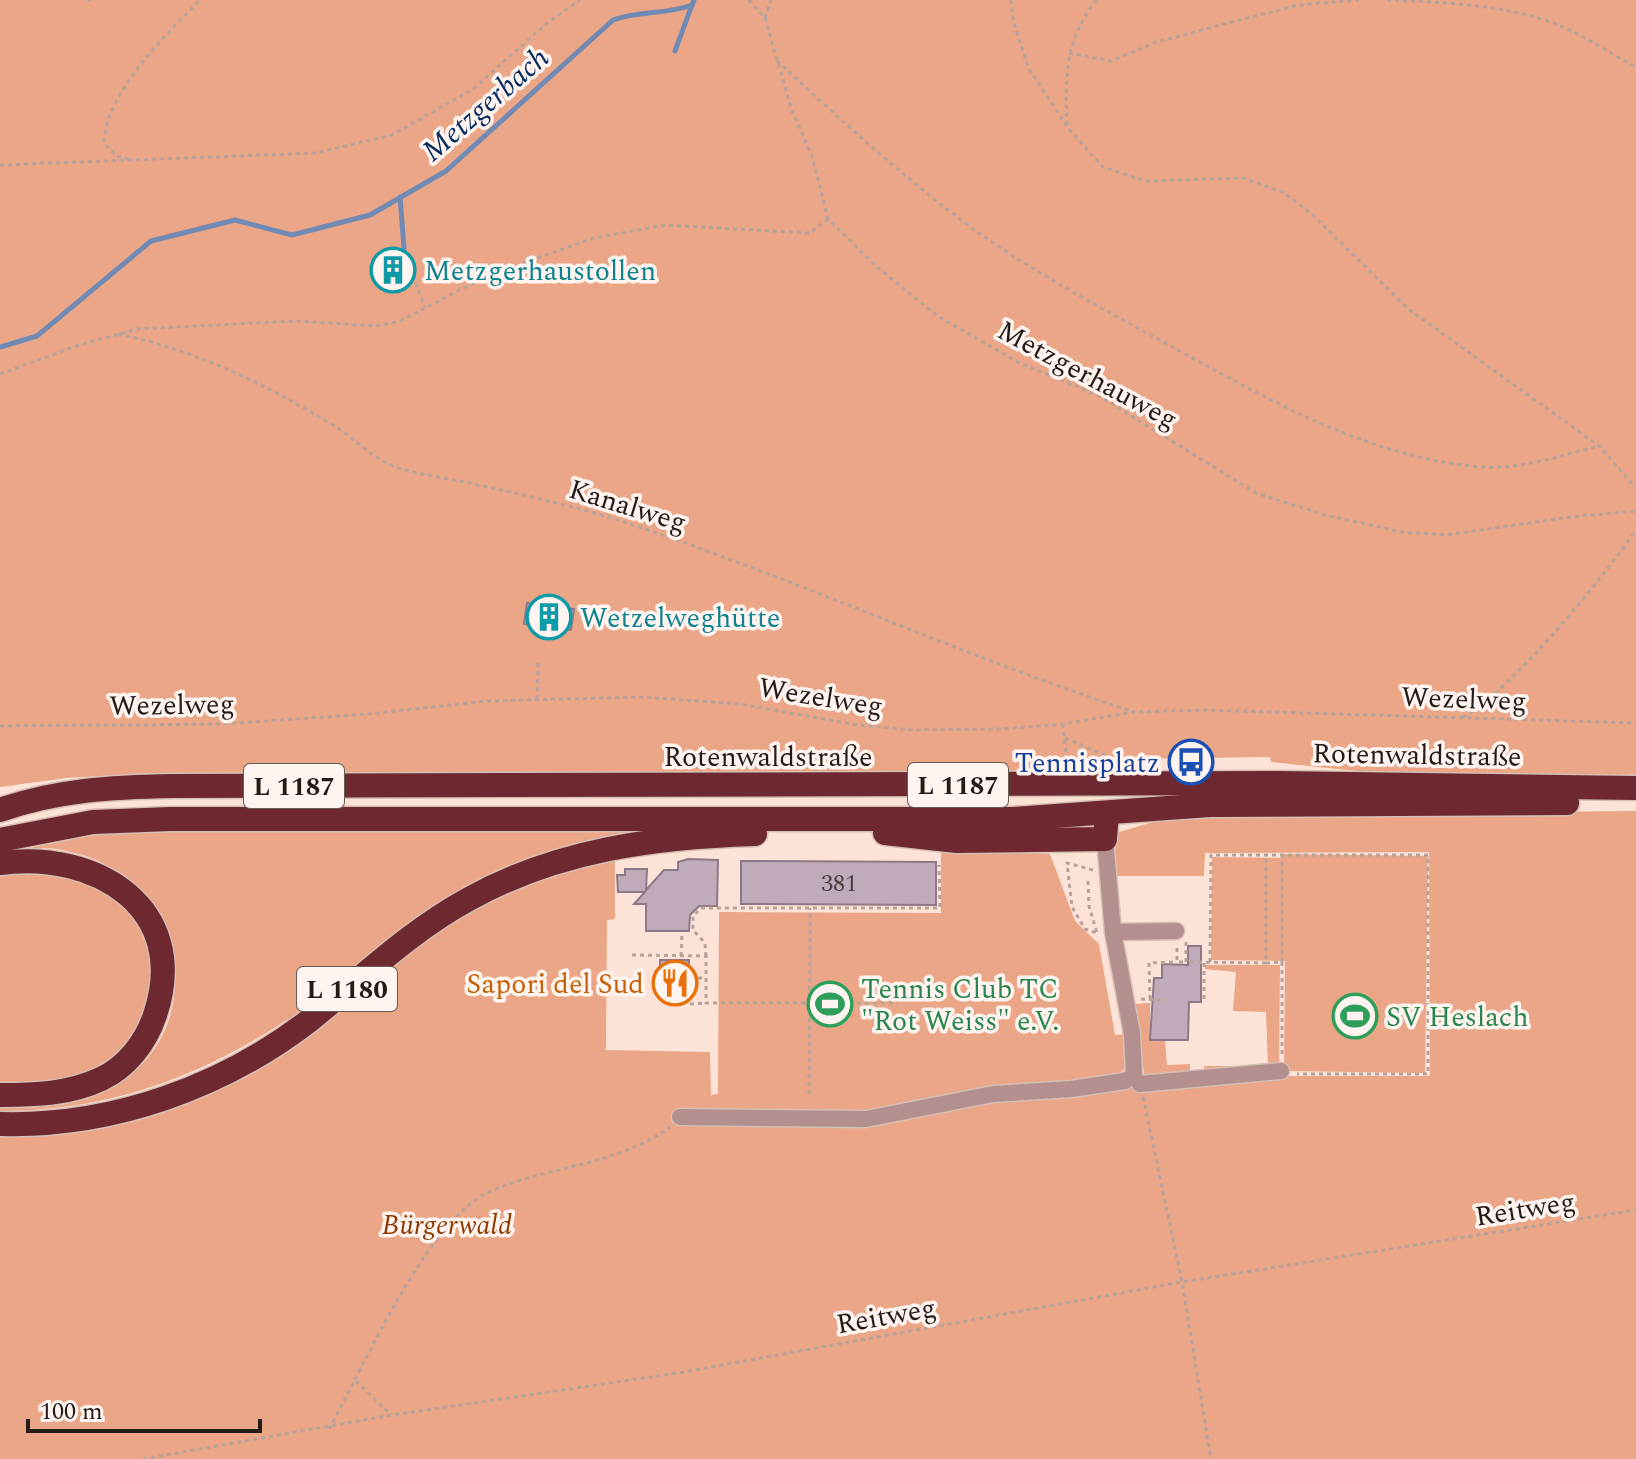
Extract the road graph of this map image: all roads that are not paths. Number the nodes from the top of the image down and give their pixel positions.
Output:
1 (1636, 788) edge
2 (33, 797) junction
3 (0, 800) edge
4 (1636, 803) edge
5 (0, 810) edge
6 (1107, 813) junction
7 (940, 818) junction
8 (885, 833) junction
9 (1105, 839) junction
10 (0, 840) edge
11 (0, 863) edge
12 (1176, 931) dead end
13 (1113, 932) junction
14 (1281, 1071) road end
15 (1140, 1084) road end
16 (0, 1095) edge
17 (680, 1117) road end
18 (0, 1124) edge

1 - 2 highway, Rotenwaldstraße / L 1187
2 - 3 highway
2 - 5 highway, Rotenwaldstraße / L 1187
4 - 6 highway, Rotenwaldstraße / L 1187
6 - 7 highway, Rotenwaldstraße / L 1187
6 - 9 highway
7 - 8 highway, L 1180
7 - 10 highway, Rotenwaldstraße / L 1187
8 - 9 highway, L 1187
8 - 18 highway, L 1180
9 - 13 lane
11 - 16 highway
12 - 13 lane
13 - 17 lane
14 - 15 lane

